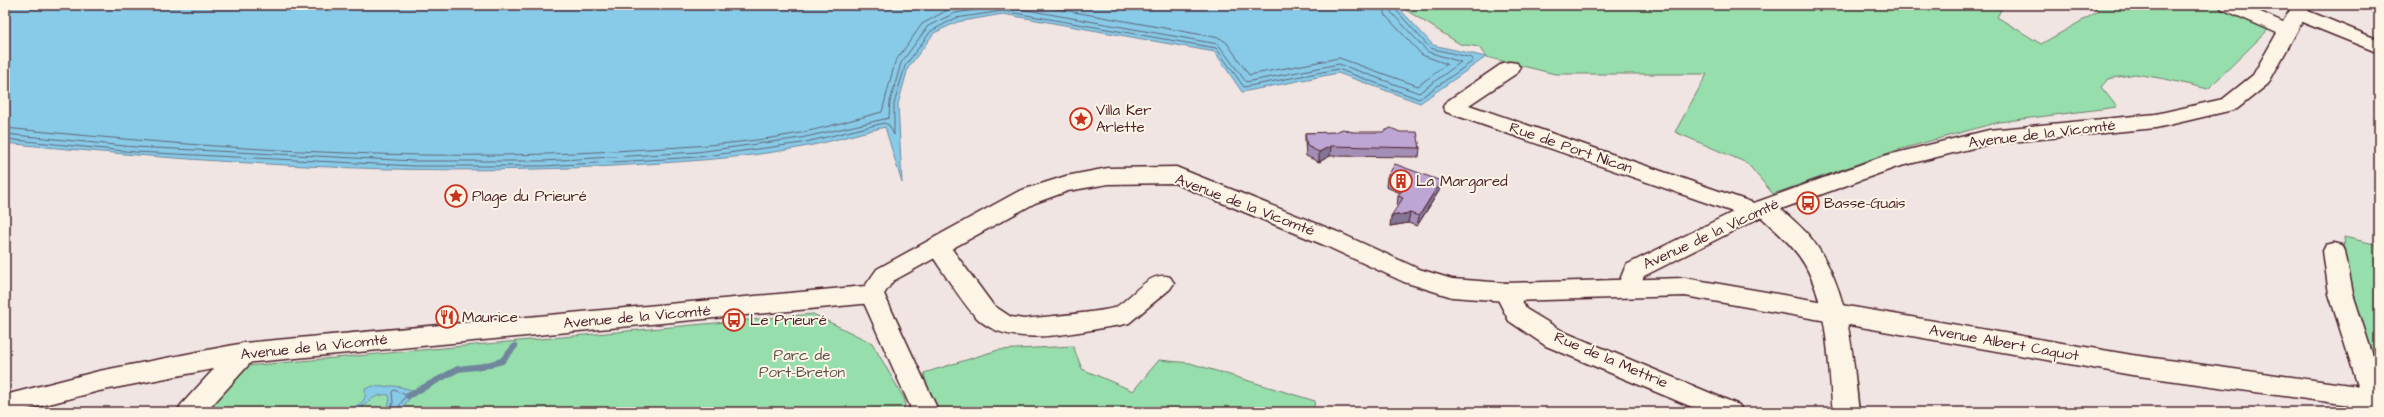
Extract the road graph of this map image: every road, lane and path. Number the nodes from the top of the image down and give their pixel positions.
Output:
1 (2229, 5) edge
2 (2295, 13) edge
3 (2379, 47) edge
4 (1510, 68) dead end
5 (1760, 209) junction
6 (938, 247) junction
7 (2334, 251) dead end
8 (1162, 283) dead end
9 (1629, 287) junction
10 (1506, 292) junction
11 (872, 294) junction
12 (1834, 314) junction
13 (244, 352) junction
14 (2368, 401) edge
15 (5, 406) edge
16 (190, 412) edge
17 (924, 412) edge
18 (1730, 412) edge
19 (1846, 412) edge

1 - 2 street
2 - 3 street
2 - 5 street, Avenue de la Vicomté
4 - 5 street, Rue de Port Nican
5 - 9 street, Avenue de la Vicomté
5 - 12 street, Rue de Port Nican
6 - 8 street
6 - 10 street, Avenue de la Vicomté
6 - 11 street, Avenue de la Vicomté
7 - 14 street
9 - 10 street, Avenue de la Vicomté
9 - 12 street, Avenue Albert Caquot
10 - 18 street, Rue de la Mettrie
11 - 13 street, Avenue de la Vicomté
11 - 17 street
12 - 14 street, Avenue Albert Caquot
12 - 19 street, Rue de Port Nican
13 - 15 street, Avenue de la Vicomté
13 - 16 street

